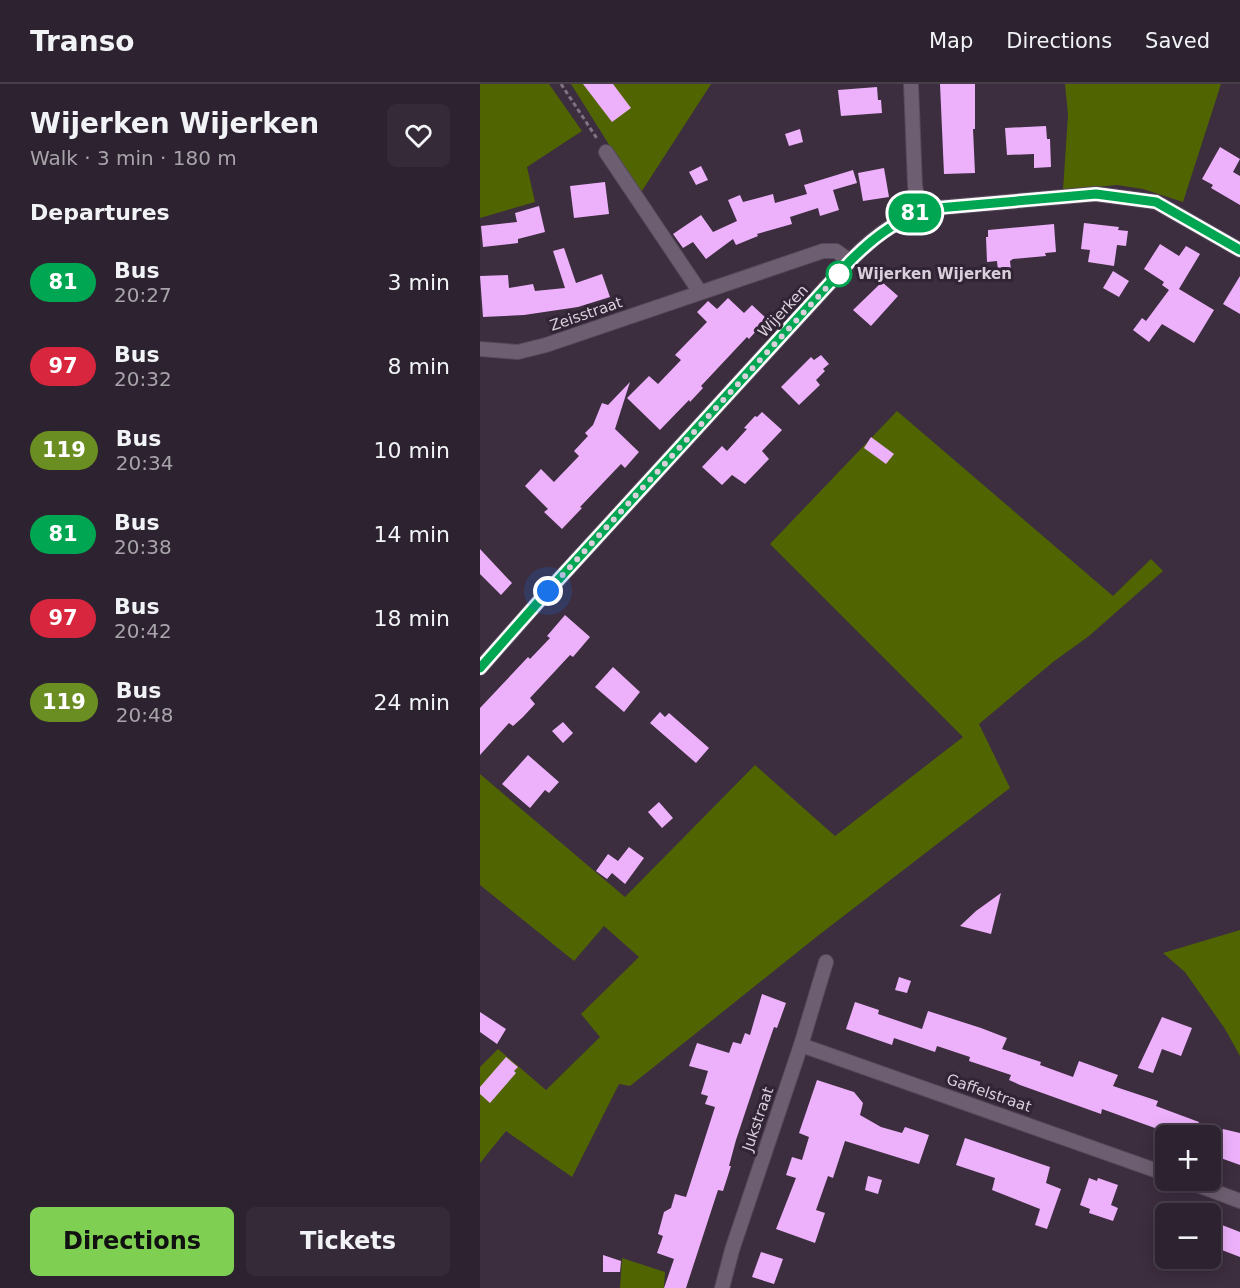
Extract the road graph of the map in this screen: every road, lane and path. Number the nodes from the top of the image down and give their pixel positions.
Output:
1 (561, 84) edge
2 (911, 84) edge
3 (606, 152) joint
4 (919, 212) junction
5 (1240, 250) edge
6 (850, 261) junction
7 (700, 292) junction
8 (480, 349) edge
9 (480, 668) edge
10 (826, 962) dead end
11 (801, 1045) junction
12 (1155, 1170) edge
13 (1213, 1191) edge
14 (1240, 1201) edge
15 (722, 1288) edge

1 - 3 path
2 - 4 street
3 - 7 street
4 - 5 street, Wijerken
4 - 6 street, Wijerken
6 - 7 street, Zeisstraat
6 - 9 street, Wijerken
7 - 8 street, Zeisstraat
10 - 11 street, Jukstraat
11 - 12 street, Gaffelstraat
11 - 15 street, Jukstraat
13 - 14 street

